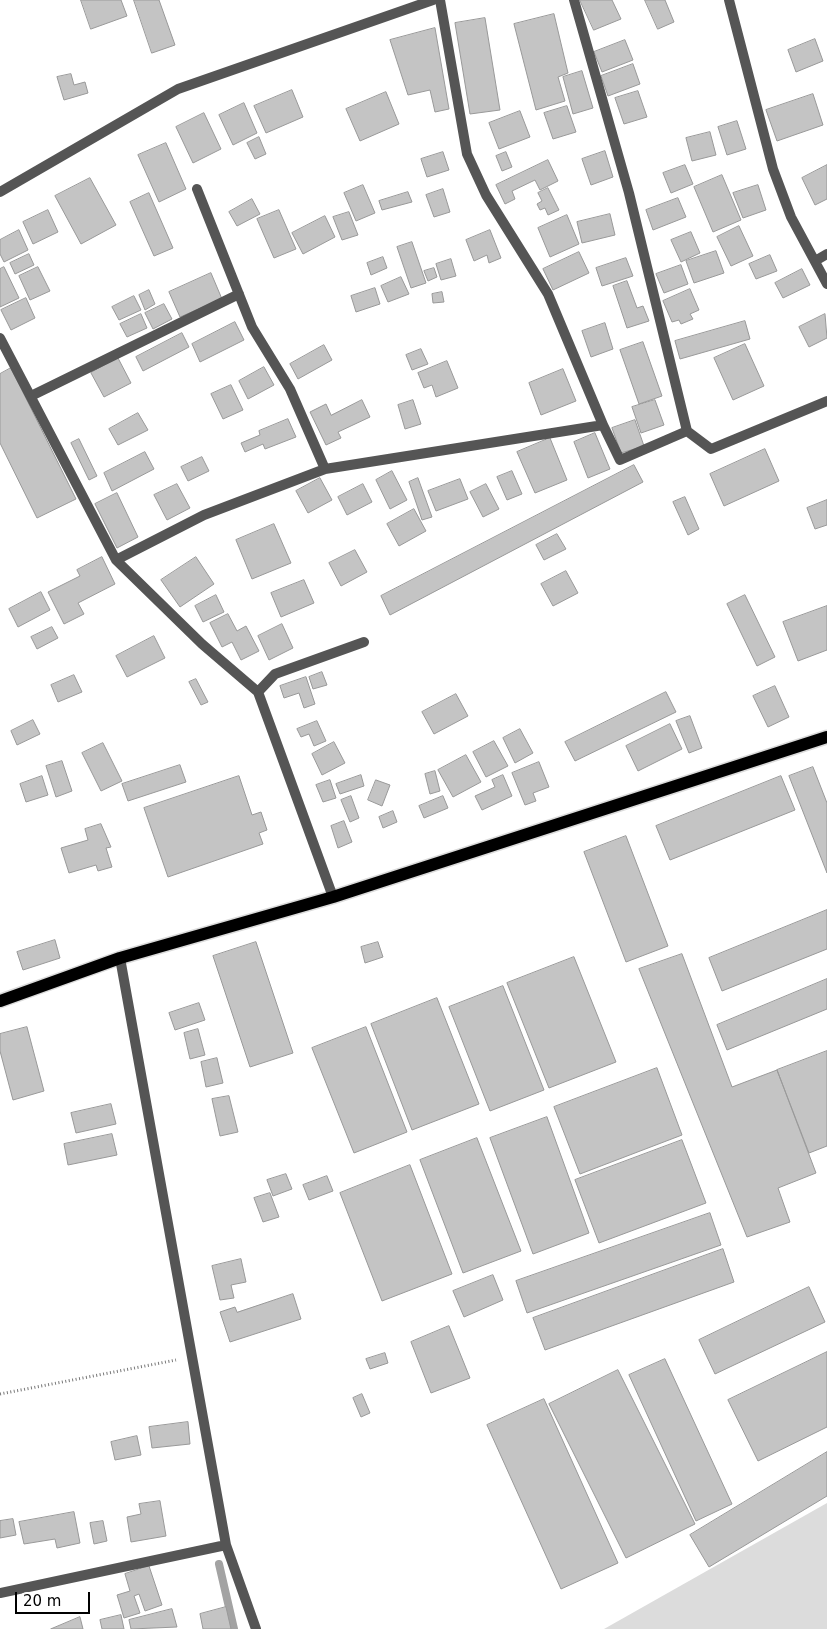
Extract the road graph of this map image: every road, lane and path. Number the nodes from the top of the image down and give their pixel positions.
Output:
1 (432, 0) edge
2 (440, 0) edge
3 (574, 0) edge
4 (729, 0) edge
5 (197, 189) dead end
6 (0, 192) edge
7 (827, 254) edge
8 (815, 261) junction
9 (827, 284) edge
10 (239, 294) junction
11 (0, 338) edge
12 (32, 396) junction
13 (827, 401) edge
14 (603, 425) junction
15 (687, 431) junction
16 (325, 469) junction
17 (116, 560) junction
18 (364, 642) dead end
19 (258, 692) junction
20 (827, 737) edge
21 (333, 897) junction
22 (120, 958) junction
23 (0, 1001) edge
24 (192, 1357) junction
25 (0, 1394) edge
26 (226, 1545) junction
27 (0, 1593) edge
28 (256, 1629) edge

1 - 6 street
2 - 14 street
3 - 15 street
4 - 8 street
5 - 10 street
7 - 8 street
8 - 9 street
10 - 12 street
10 - 16 street
11 - 12 street
12 - 17 street
13 - 15 street
14 - 15 street
14 - 16 street
16 - 17 street
17 - 19 street
18 - 19 street
19 - 21 street
20 - 21 main road
21 - 22 main road
22 - 23 main road
22 - 24 street
24 - 25 path
24 - 26 street
26 - 27 street
26 - 28 street

